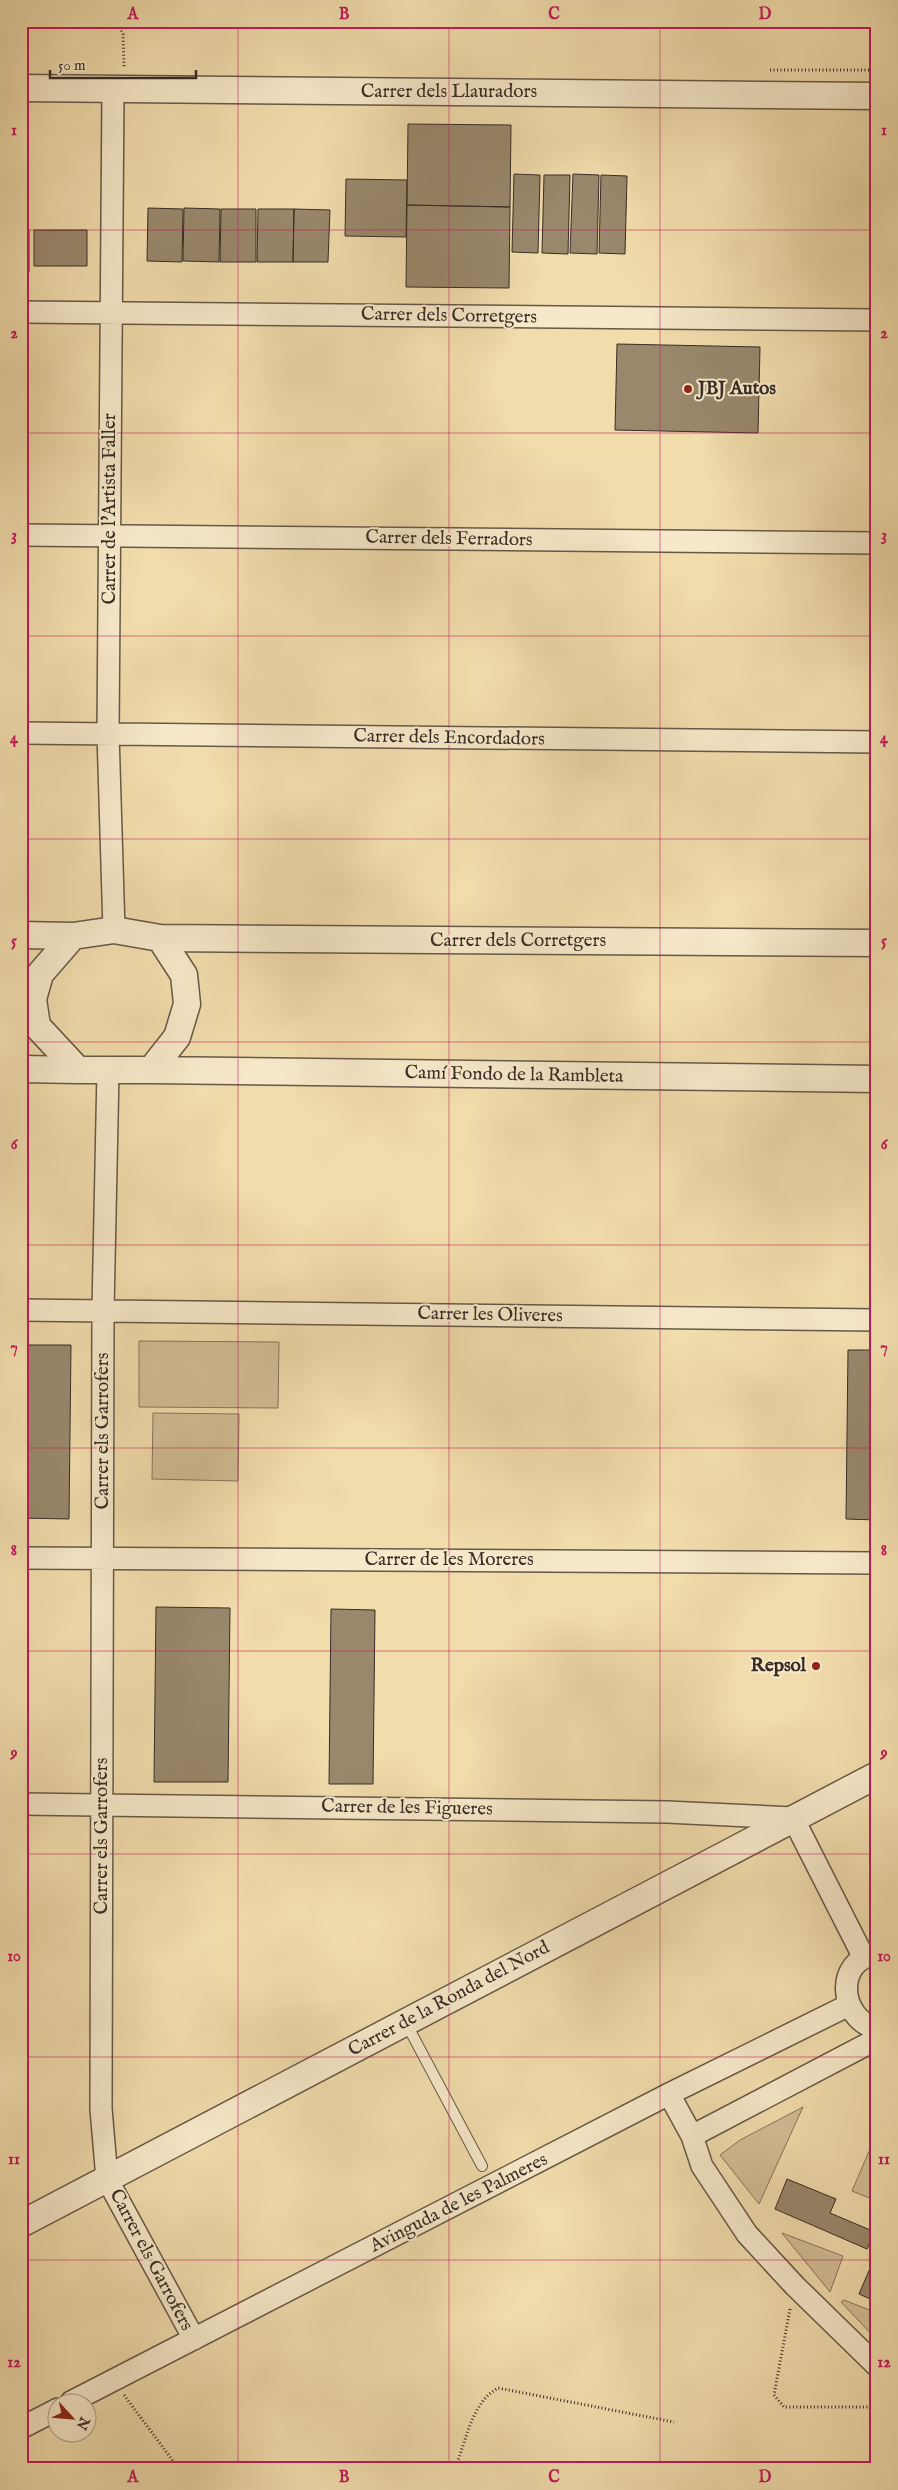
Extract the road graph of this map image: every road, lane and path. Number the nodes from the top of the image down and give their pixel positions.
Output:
1 (117, 21) edge
2 (21, 88) edge
3 (113, 89) junction
4 (877, 96) edge
5 (21, 312) edge
6 (111, 313) junction
7 (877, 320) edge
8 (21, 534) edge
9 (110, 535) junction
10 (877, 543) edge
11 (21, 733) edge
12 (108, 734) junction
13 (877, 742) edge
14 (114, 930) junction
15 (21, 935) edge
16 (73, 936) junction
17 (160, 938) junction
18 (877, 943) edge
19 (21, 1069) edge
20 (78, 1070) junction
21 (151, 1070) junction
22 (108, 1071) junction
23 (877, 1079) edge
24 (21, 1310) edge
25 (103, 1310) junction
26 (877, 1320) edge
27 (21, 1558) edge
28 (103, 1558) junction
29 (877, 1563) edge
30 (877, 1775) edge
31 (21, 1804) edge
32 (102, 1804) junction
33 (793, 1818) junction
34 (870, 1956) edge
35 (849, 2005) junction
36 (406, 2022) junction
37 (877, 2029) edge
38 (877, 2039) edge
39 (669, 2094) junction
40 (692, 2136) junction
41 (482, 2166) dead end
42 (108, 2179) junction
43 (21, 2224) edge
44 (795, 2286) junction
45 (194, 2339) junction
46 (877, 2366) edge
47 (113, 2381) junction
48 (91, 2392) edge
49 (877, 2407) edge
50 (48, 2414) edge
51 (674, 2422) dead end
52 (21, 2428) edge
53 (179, 2469) edge
54 (454, 2469) edge

1 - 3 path
2 - 3 street, Carrer dels Llauradors
3 - 4 street, Carrer dels Llauradors
3 - 6 street, Carrer de l'Artista Faller
5 - 6 street, Carrer dels Corretgers
6 - 7 street, Carrer dels Corretgers
6 - 9 street, Carrer de l'Artista Faller
8 - 9 street, Carrer dels Ferradors
9 - 10 street, Carrer dels Ferradors
9 - 12 street, Carrer de l'Artista Faller
11 - 12 street, Carrer dels Encordadors
12 - 13 street, Carrer dels Encordadors
12 - 14 street, Carrer de l'Artista Faller
14 - 16 street
14 - 17 street
15 - 16 street
16 - 20 street
17 - 18 street, Carrer dels Corretgers
17 - 21 street
19 - 20 street
20 - 22 street
21 - 22 street
21 - 23 street, Camí Fondo de la Rambleta
22 - 25 street, Carrer els Garrofers
24 - 25 street, Carrer les Oliveres
25 - 26 street, Carrer les Oliveres
25 - 28 street, Carrer els Garrofers
27 - 28 street, Carrer de les Moreres
28 - 29 street, Carrer de les Moreres
28 - 32 street, Carrer els Garrofers
30 - 33 street, Carrer de la Ronda del Nord
31 - 32 street, Carrer de les Figueres
32 - 33 street, Carrer de les Figueres
32 - 42 street, Carrer els Garrofers
33 - 34 street
33 - 36 street, Carrer de la Ronda del Nord
34 - 35 street
35 - 37 street
35 - 39 street, Avinguda de les Palmeres
36 - 41 lane
36 - 42 street, Carrer de la Ronda del Nord
38 - 40 street
39 - 40 street
39 - 45 street, Avinguda de les Palmeres
40 - 44 street
42 - 43 street, Carrer de la Ronda del Nord
42 - 45 street, Carrer els Garrofers
44 - 46 street
44 - 49 path
45 - 47 street, Avinguda de les Palmeres
47 - 48 street, Avinguda de les Palmeres
47 - 53 path
50 - 52 street
51 - 54 path

